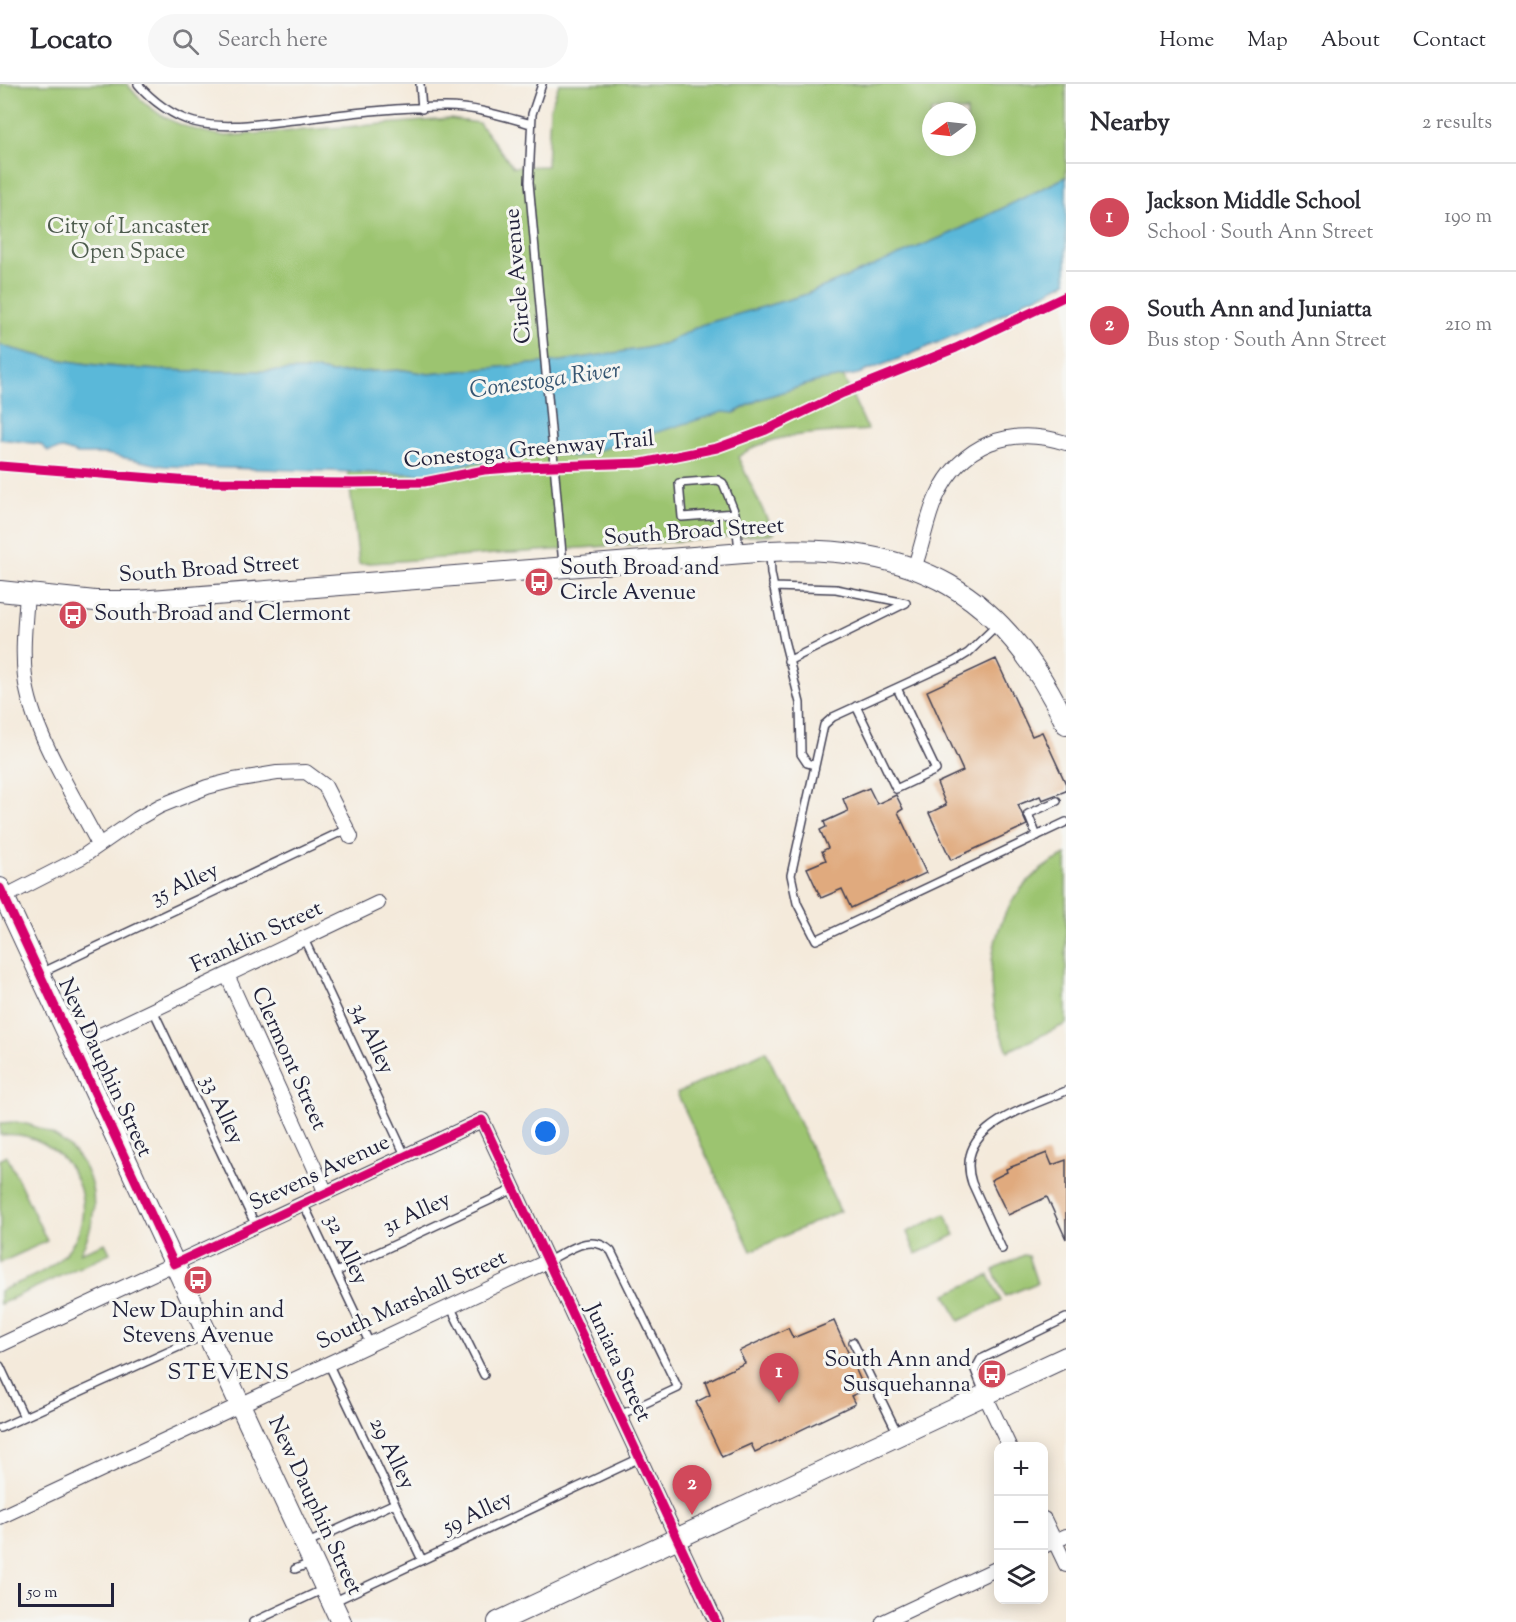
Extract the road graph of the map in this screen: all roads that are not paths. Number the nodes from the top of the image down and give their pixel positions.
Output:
1 (138, 84) edge
2 (420, 84) edge
3 (542, 84) edge
4 (422, 109) junction
5 (531, 124) junction
6 (1066, 443) edge
7 (735, 513) junction
8 (770, 550) junction
9 (739, 553) junction
10 (563, 567) junction
11 (914, 568) junction
12 (773, 587) junction
13 (0, 591) edge
14 (27, 595) junction
15 (999, 623) junction
16 (788, 661) junction
17 (897, 688) junction
18 (856, 706) junction
19 (1066, 724) edge
20 (814, 765) junction
21 (1057, 801) dead end
22 (1066, 822) edge
23 (349, 833) joint
24 (1037, 836) junction
25 (99, 845) junction
26 (2, 893) edge
27 (378, 903) dead end
28 (304, 939) junction
29 (38, 974) junction
30 (227, 975) junction
31 (153, 1010) junction
32 (73, 1048) junction
33 (1066, 1091) edge
34 (482, 1120) joint
35 (405, 1155) junction
36 (514, 1189) junction
37 (326, 1192) junction
38 (303, 1203) junction
39 (256, 1226) junction
40 (1002, 1249) dead end
41 (548, 1261) junction
42 (174, 1264) junction
43 (336, 1272) junction
44 (450, 1306) junction
45 (1066, 1318) edge
46 (207, 1334) junction
47 (853, 1342) dead end
48 (370, 1344) junction
49 (0, 1345) edge
50 (1066, 1357) edge
51 (328, 1364) junction
52 (0, 1366) edge
53 (484, 1375) dead end
54 (985, 1395) junction
55 (240, 1405) junction
56 (620, 1415) junction
57 (27, 1416) junction
58 (0, 1428) edge
59 (898, 1435) junction
60 (1007, 1442) edge
61 (640, 1458) junction
62 (395, 1503) junction
63 (0, 1517) edge
64 (1048, 1527) edge
65 (677, 1538) junction
66 (1055, 1541) edge
67 (309, 1553) junction
68 (422, 1560) junction
69 (1066, 1565) edge
70 (295, 1569) dead end
71 (994, 1570) edge
72 (329, 1595) junction
73 (254, 1622) edge
74 (341, 1622) edge
75 (498, 1622) edge
76 (716, 1622) edge
77 (883, 1622) edge

1 - 4 lane
2 - 4 lane
3 - 5 lane, Circle Avenue
4 - 5 lane
5 - 10 lane, Circle Avenue
6 - 11 street
7 - 7 lane
7 - 9 lane
8 - 9 street, South Broad Street
8 - 11 street, South Broad Street
8 - 12 lane
9 - 10 street, South Broad Street
10 - 14 street, South Broad Street
11 - 15 street, South Broad Street
12 - 16 lane
12 - 16 lane
13 - 14 street, South Broad Street
14 - 25 street
15 - 17 lane
15 - 19 street, South Broad Street
16 - 20 lane
17 - 18 lane
17 - 18 lane
18 - 20 lane
20 - 24 lane
21 - 24 lane
22 - 24 lane
23 - 25 street
23 - 29 lane, 35 Alley
25 - 26 street
26 - 29 street, New Dauphin Street
27 - 28 street, Franklin Street
28 - 30 street, Franklin Street
28 - 35 lane, 34 Alley
29 - 32 street, New Dauphin Street
30 - 31 street, Franklin Street
30 - 37 street, Clermont Street
31 - 32 street, Franklin Street
31 - 39 lane, 33 Alley
32 - 42 street, New Dauphin Street
33 - 40 lane
34 - 35 street, Stevens Avenue
34 - 36 street, Juniata Street
35 - 37 street, Stevens Avenue
36 - 41 street, Juniata Street
36 - 43 lane, 31 Alley
37 - 38 street, Stevens Avenue
38 - 39 street, Stevens Avenue
38 - 43 lane, 32 Alley
39 - 42 street, Stevens Avenue
41 - 44 street, South Marshall Street
41 - 56 street, Juniata Street
41 - 56 lane
42 - 46 street, New Dauphin Street
42 - 49 street, Stevens Avenue
43 - 48 lane, 32 Alley
44 - 48 street, South Marshall Street
44 - 53 lane
45 - 54 lane
46 - 55 street, New Dauphin Street
46 - 57 lane
47 - 59 lane
48 - 51 street, South Marshall Street
50 - 54 street
51 - 55 street, South Marshall Street
51 - 62 lane, 29 Alley
52 - 57 lane
54 - 59 street
54 - 60 street
55 - 63 street, South Marshall Street
55 - 67 street, New Dauphin Street
56 - 61 street, Juniata Street
57 - 58 lane
59 - 65 street
61 - 65 street, Juniata Street
61 - 68 lane, 59 Alley
62 - 67 lane
62 - 68 lane, 29 Alley
64 - 66 street
65 - 75 street
65 - 76 street, Juniata Street
66 - 69 street
67 - 70 lane
67 - 72 street, New Dauphin Street
68 - 72 lane, 59 Alley
71 - 77 street
72 - 73 lane, 59 Alley
72 - 74 street, New Dauphin Street

